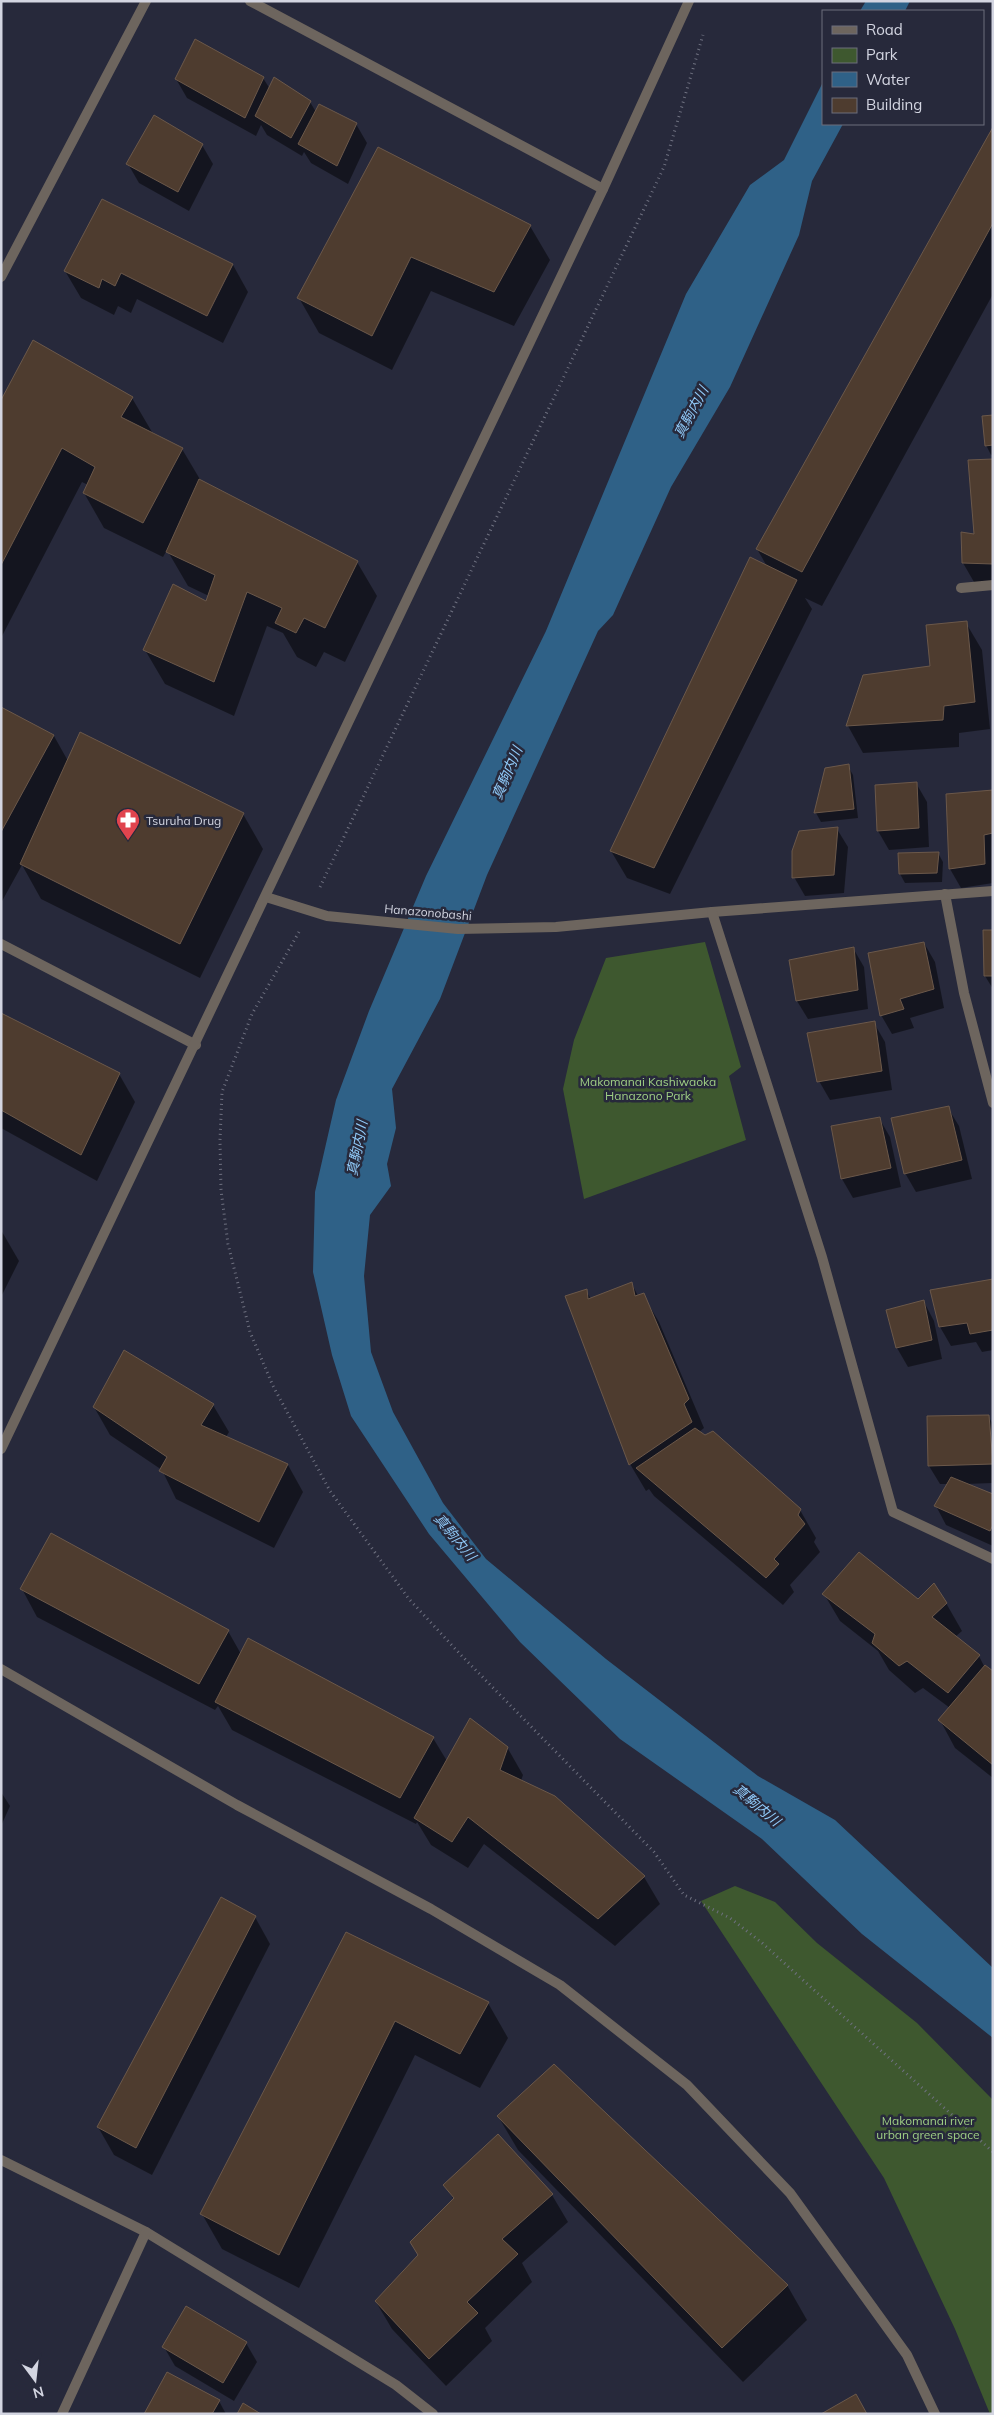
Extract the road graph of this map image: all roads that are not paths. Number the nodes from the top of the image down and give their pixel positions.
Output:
1 (146, 1) edge
2 (250, 1) edge
3 (689, 1) edge
4 (603, 189) junction
5 (1, 277) edge
6 (993, 585) edge
7 (961, 588) dead end
8 (993, 891) edge
9 (945, 894) junction
10 (266, 897) junction
11 (712, 912) junction
12 (1, 944) edge
13 (196, 1045) junction
14 (993, 1103) edge
15 (1, 1449) edge
16 (993, 1559) edge
17 (1, 1669) edge
18 (1, 2160) edge
19 (146, 2232) junction
20 (62, 2414) edge
21 (433, 2414) edge
22 (935, 2414) edge

1 - 5 street
2 - 4 street
3 - 4 street
4 - 10 street
6 - 7 street
8 - 9 street, Hanazonobashi
9 - 11 street, Hanazonobashi
9 - 14 street
10 - 11 street, Hanazonobashi
10 - 13 street
11 - 16 street
12 - 13 street
13 - 15 street
17 - 22 street
18 - 19 street
19 - 20 street
19 - 21 street

